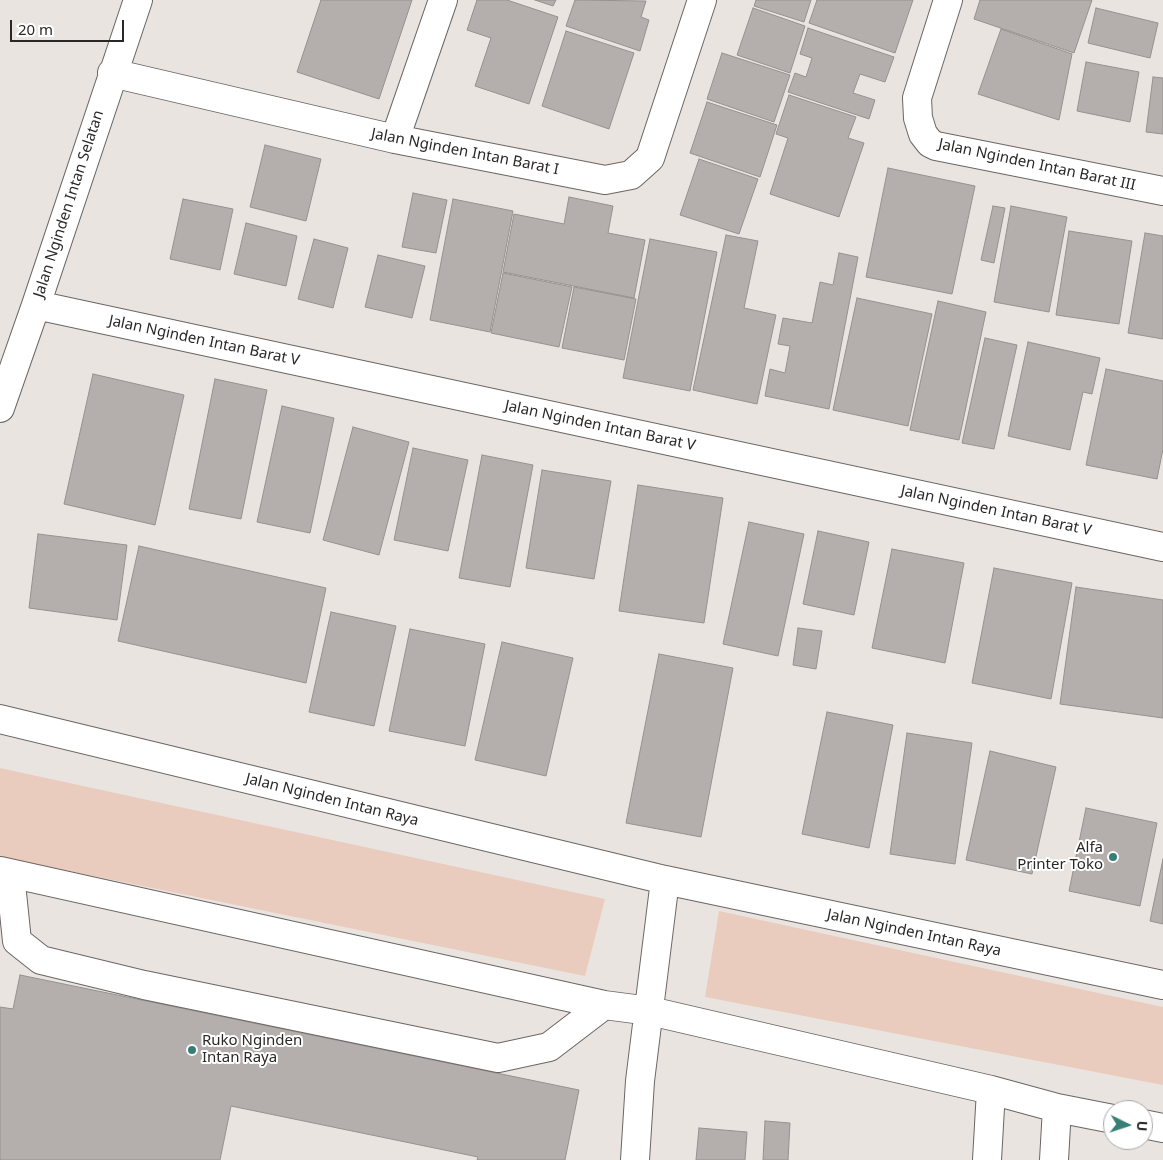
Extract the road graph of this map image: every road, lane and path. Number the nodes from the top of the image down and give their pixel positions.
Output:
1 (138, 0) edge
2 (443, 0) edge
3 (702, 0) edge
4 (948, 0) edge
5 (112, 73) junction
6 (395, 140) junction
7 (1163, 191) edge
8 (36, 305) junction
9 (0, 408) edge
10 (1163, 547) edge
11 (0, 718) edge
12 (5, 872) edge
13 (664, 880) junction
14 (1163, 985) edge
15 (604, 1005) junction
16 (650, 1011) junction
17 (990, 1090) junction
18 (1057, 1108) junction
19 (1103, 1117) edge
20 (635, 1160) edge
21 (988, 1160) edge
22 (1054, 1160) edge

1 - 5 street, Jalan Nginden Intan Selatan
2 - 6 street
3 - 6 street, Jalan Nginden Intan Barat I
4 - 7 street, Jalan Nginden Intan Barat III
5 - 6 street, Jalan Nginden Intan Barat I
5 - 8 street, Jalan Nginden Intan Selatan
8 - 9 street, Jalan Nginden Intan Selatan
8 - 10 street, Jalan Nginden Intan Barat V
11 - 13 street, Jalan Nginden Intan Raya
12 - 15 street
12 - 15 street
13 - 14 street, Jalan Nginden Intan Raya
13 - 16 street
15 - 16 street
16 - 17 street
16 - 20 street
17 - 18 street
17 - 21 street
18 - 19 street
18 - 22 street

